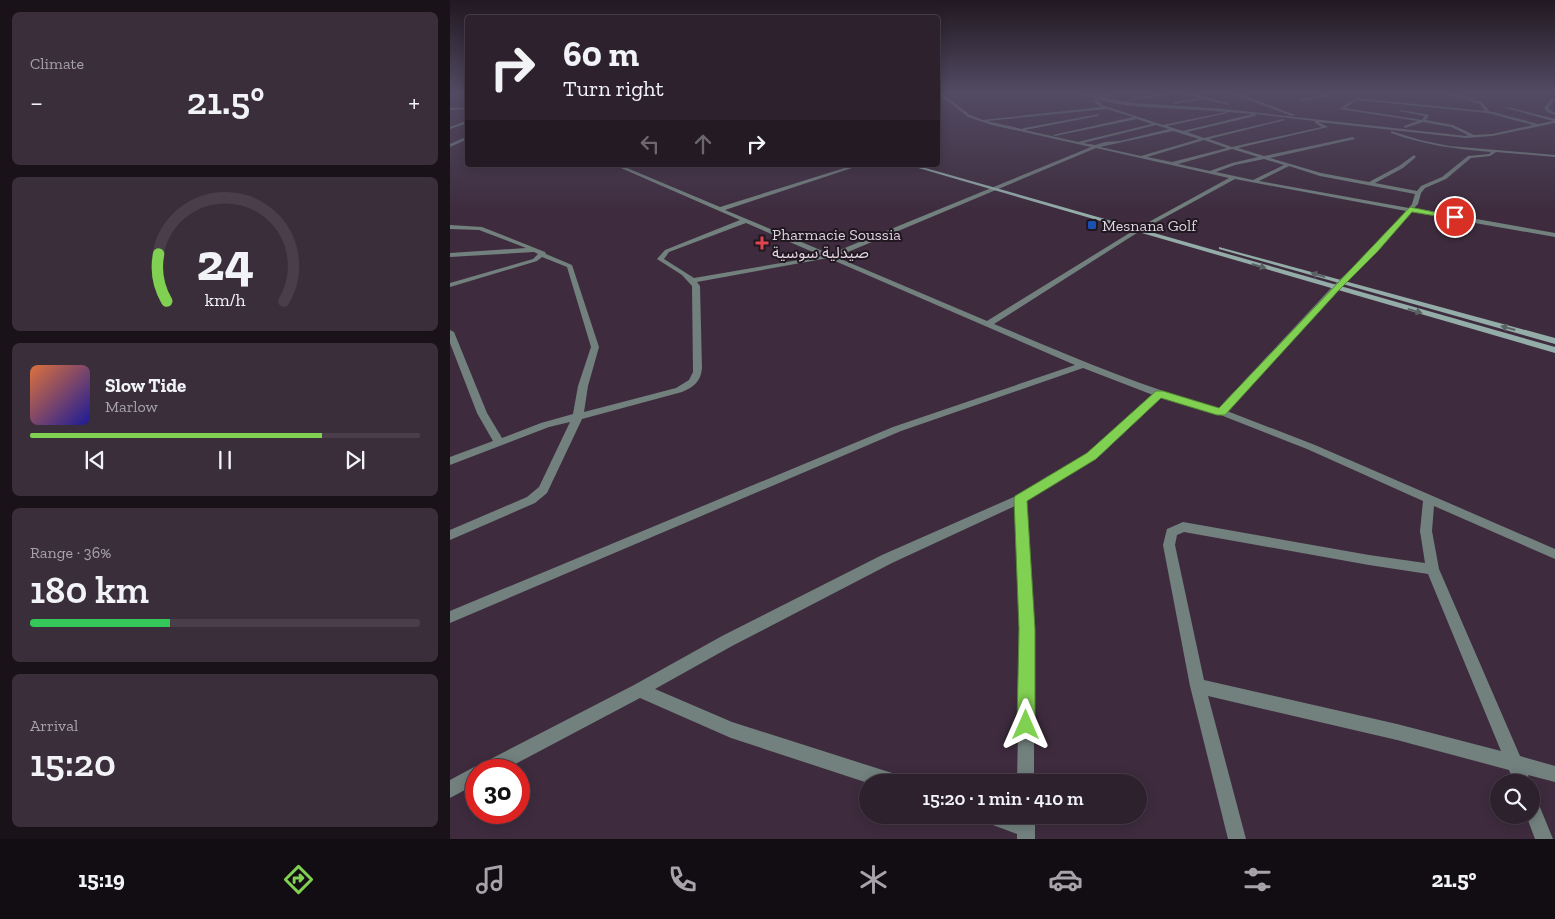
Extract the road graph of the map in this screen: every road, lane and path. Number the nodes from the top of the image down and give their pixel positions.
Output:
1 (1030, 132) edge
2 (1068, 132) edge
3 (1124, 132) edge
4 (1160, 132) edge
5 (1183, 132) edge
6 (1231, 132) edge
7 (1302, 132) edge
8 (1391, 132) edge
9 (1431, 132) edge
10 (1465, 132) edge
11 (1503, 132) edge
12 (451, 135) edge
13 (1289, 135) junction
14 (1050, 136) junction
15 (1476, 137) junction
16 (465, 138) edge
17 (465, 138) edge
18 (1353, 138) dead end
19 (1201, 139) junction
20 (1304, 140) dead end
21 (1077, 142) junction
22 (1311, 142) dead end
23 (1319, 144) junction
24 (450, 146) edge
25 (1096, 147) junction
26 (1232, 148) junction
27 (1495, 151) junction
28 (1414, 156) dead end
29 (1555, 156) edge
30 (1142, 158) junction
31 (1263, 158) junction
32 (1171, 164) junction
33 (1288, 165) junction
34 (621, 167) edge
35 (853, 167) edge
36 (917, 167) edge
37 (936, 167) edge
38 (1209, 173) junction
39 (1233, 178) junction
40 (1254, 182) junction
41 (1369, 184) junction
42 (1001, 185) junction
43 (992, 189) junction
44 (1418, 193) junction
45 (721, 209) junction
46 (1410, 209) junction
47 (747, 220) junction
48 (1145, 226) junction
49 (450, 227) edge
50 (1138, 230) junction
51 (1555, 235) edge
52 (540, 252) junction
53 (450, 255) edge
54 (831, 256) junction
55 (693, 280) junction
56 (450, 285) edge
57 (1339, 285) junction
58 (988, 324) junction
59 (450, 332) edge
60 (1555, 341) edge
61 (1555, 350) edge
62 (1083, 366) junction
63 (1160, 394) junction
64 (1221, 412) junction
65 (578, 416) junction
66 (499, 442) junction
67 (450, 461) edge
68 (1020, 499) junction
69 (1430, 501) junction
70 (450, 535) edge
71 (1555, 554) edge
72 (1433, 568) junction
73 (450, 617) edge
74 (1198, 686) junction
75 (639, 690) junction
76 (508, 759) edge
77 (1514, 763) junction
78 (867, 774) edge
79 (1026, 774) edge
80 (1519, 774) edge
81 (1555, 774) edge
82 (465, 782) edge
83 (450, 789) edge
84 (1538, 824) edge
85 (1237, 839) edge
86 (1544, 839) edge

1 - 14 street
2 - 14 street
3 - 21 street
4 - 25 street
5 - 19 street
6 - 19 street
7 - 13 street
8 - 27 street
9 - 15 street
10 - 15 street
11 - 15 street
12 - 16 street
13 - 20 street
13 - 26 street
14 - 21 street
17 - 24 street
18 - 23 street
19 - 26 street
19 - 30 street
21 - 25 street
22 - 23 street
23 - 31 street
25 - 30 street
25 - 42 street
26 - 31 street
26 - 32 street
27 - 29 street
27 - 44 street
28 - 41 street
30 - 32 street
31 - 33 street
31 - 38 street
32 - 38 street
33 - 40 street
33 - 41 street
34 - 45 street
35 - 45 street
36 - 43 main road
37 - 42 main road
38 - 39 street
39 - 40 street
39 - 48 street
40 - 46 street
41 - 44 street
42 - 43 street
42 - 48 main road
43 - 50 main road
43 - 54 street
44 - 46 street
45 - 47 street
46 - 51 street
46 - 57 street
47 - 54 street
47 - 55 street
48 - 50 street
57 -> 48 main road
49 - 52 street
50 -> 57 main road
50 - 58 street
52 - 53 street
52 - 56 street
52 - 65 street
54 - 55 street
54 - 58 street
55 - 65 street
60 -> 57 main road
57 -> 61 main road
57 - 64 street
58 - 62 street
59 - 66 street
62 - 63 street
62 - 73 street
63 - 64 street
63 - 68 street
64 - 69 street
65 - 66 street
65 - 70 street
66 - 67 street
68 - 75 street
68 - 79 street
69 - 71 street
69 - 72 street
72 - 74 street
72 - 77 street
74 - 77 street
74 - 85 street
75 - 76 street
75 - 78 street
77 - 80 street
77 - 81 street
82 - 83 street
84 - 86 street

